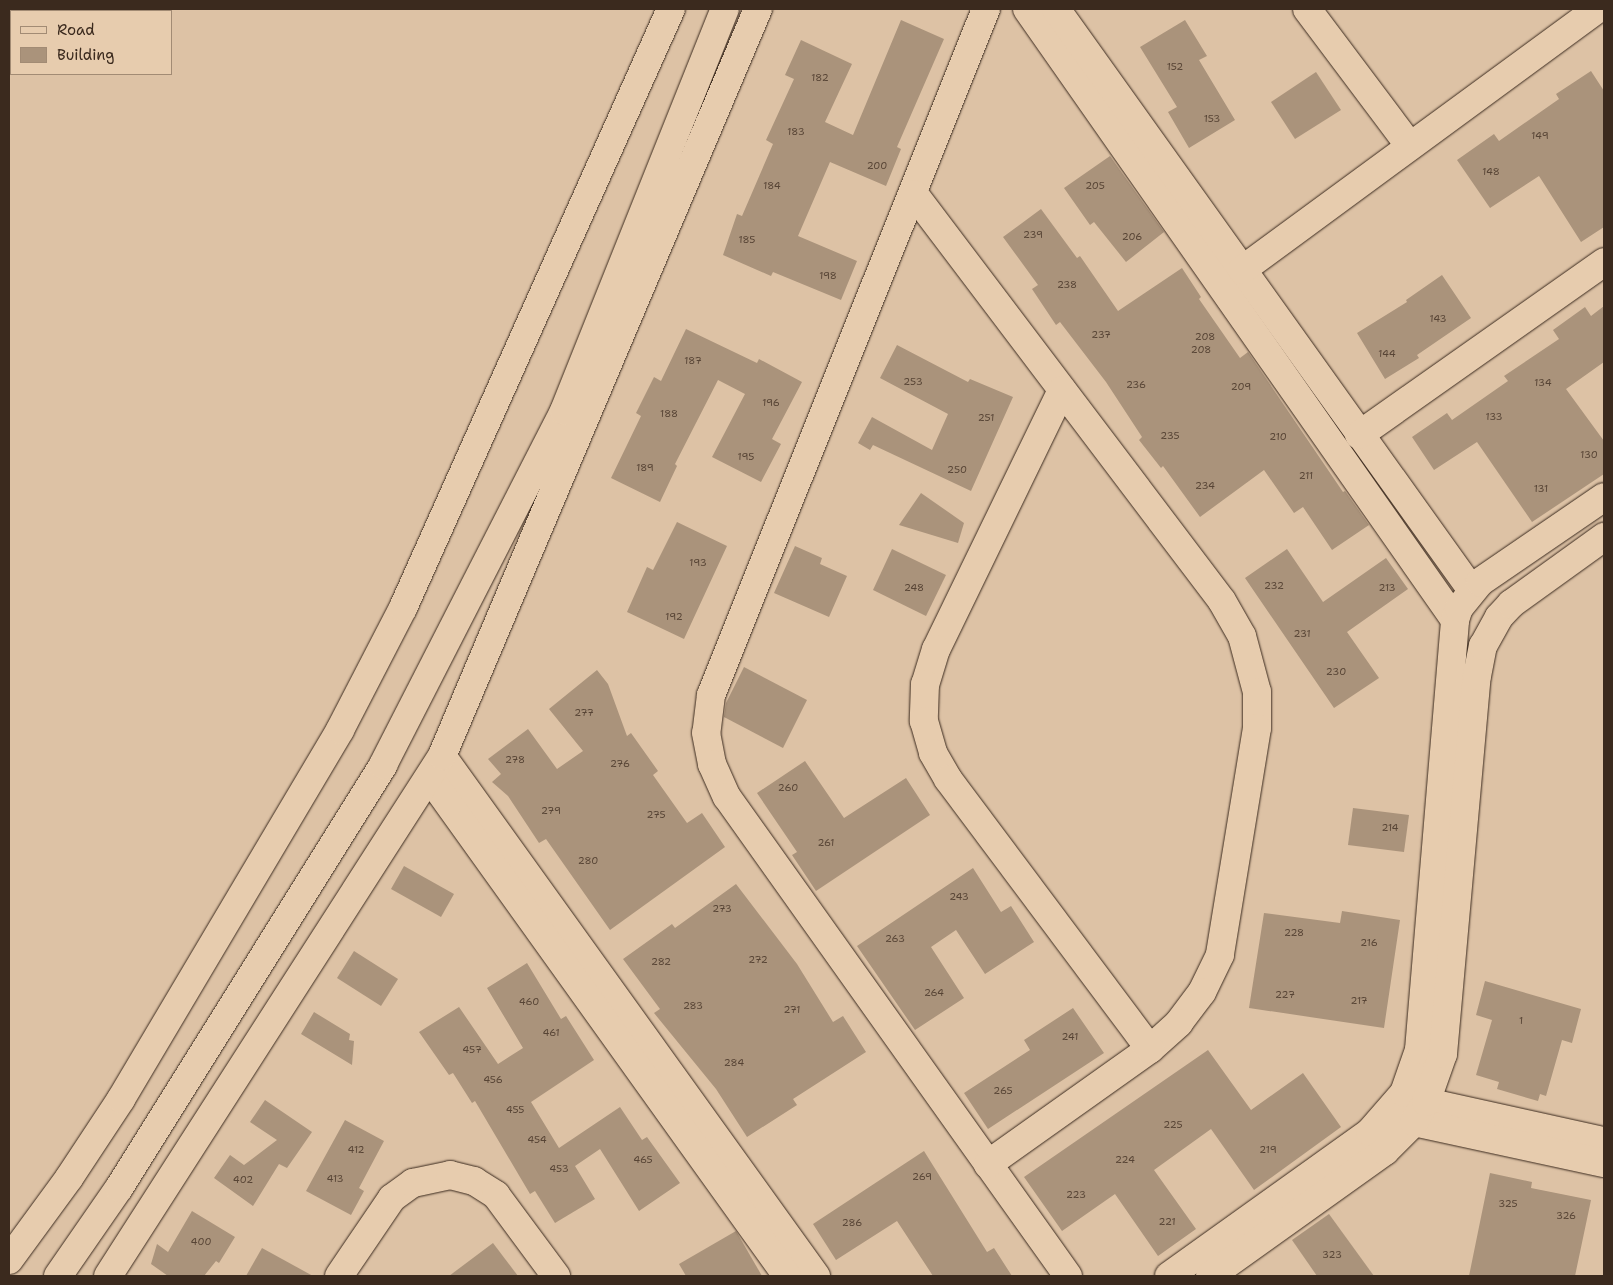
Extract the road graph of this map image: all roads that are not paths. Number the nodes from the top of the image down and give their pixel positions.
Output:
1 (671, 9) edge
2 (725, 9) edge
3 (758, 9) edge
4 (986, 9) edge
5 (1027, 9) edge
6 (1056, 9) edge
7 (1307, 9) edge
8 (1597, 9) edge
9 (1604, 15) edge
10 (1136, 144) junction
11 (1410, 146) junction
12 (914, 194) junction
13 (1604, 262) edge
14 (1242, 270) junction
15 (1062, 390) junction
16 (575, 415) junction
17 (1359, 435) junction
18 (1604, 497) edge
19 (1604, 537) edge
20 (1471, 589) junction
21 (1455, 620) junction
22 (436, 767) junction
23 (1150, 1049) junction
24 (1420, 1112) junction
25 (1604, 1141) edge
26 (1604, 1163) edge
27 (988, 1164) junction
28 (1309, 1191) junction
29 (85, 1234) junction
30 (9, 1260) edge
31 (114, 1267) edge
32 (58, 1276) edge
33 (339, 1276) edge
34 (556, 1276) edge
35 (787, 1276) edge
36 (816, 1276) edge
37 (1068, 1276) edge
38 (1169, 1276) edge
39 (1210, 1276) edge

1 - 30 street
2 - 16 street
3 - 16 street
4 - 12 street
5 - 10 street
6 - 10 street
7 - 11 street
8 - 9 street
8 - 11 street
10 - 14 street
10 - 21 street
11 - 14 street
12 - 15 street
12 - 27 street
13 - 17 street
14 - 17 street
15 - 23 street
15 - 23 street
16 - 22 street
16 - 29 street
17 - 20 street
18 - 20 street
19 - 24 street
20 - 21 street
21 - 28 street
22 - 31 street
22 - 35 street
22 - 36 street
23 - 27 street
24 - 25 street
24 - 26 street
24 - 28 street
27 - 37 street
28 - 38 street
28 - 39 street
29 - 31 street
29 - 32 street
33 - 34 street

